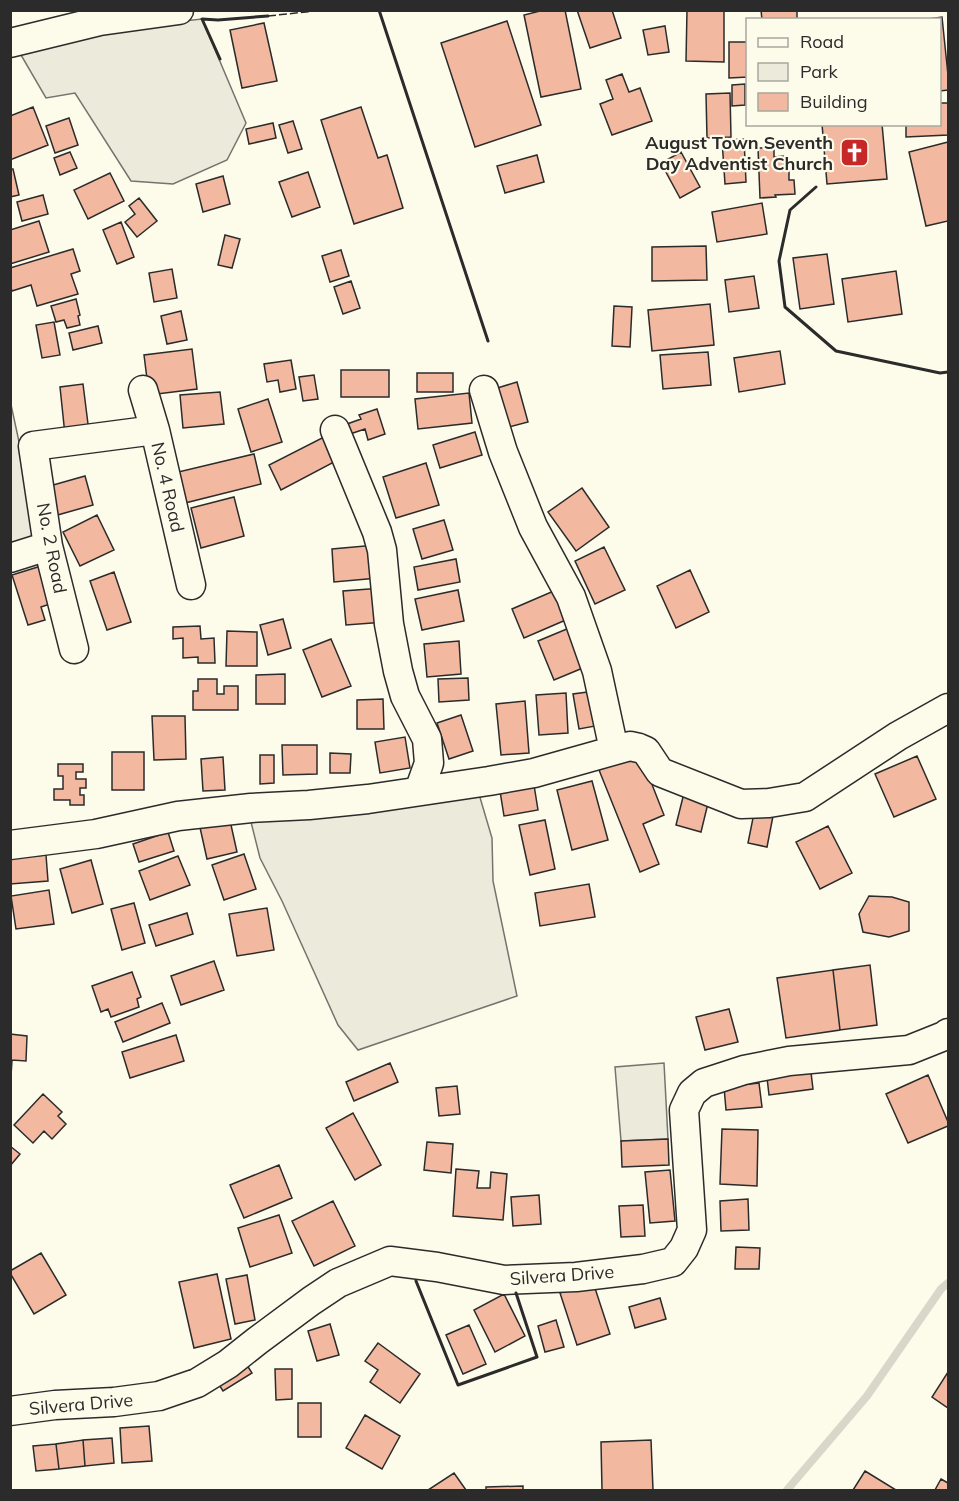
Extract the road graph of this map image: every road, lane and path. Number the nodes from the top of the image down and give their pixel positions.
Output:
1 (179, 10) edge
2 (10, 43) edge
3 (143, 390) dead end
4 (483, 390) dead end
5 (155, 430) junction
6 (335, 430) dead end
7 (48, 546) junction
8 (10, 558) edge
9 (191, 585) dead end
10 (74, 649) dead end
11 (948, 708) edge
12 (614, 750) junction
13 (419, 791) junction
14 (10, 844) edge
15 (948, 1033) edge
16 (10, 1411) edge

1 - 2 street
3 - 5 street, No. 4 Road
4 - 12 street
5 - 7 street, No. 2 Road
5 - 9 street, No. 4 Road
6 - 13 street
7 - 8 street
7 - 10 street, No. 2 Road
11 - 12 street
12 - 13 street
13 - 14 street
15 - 16 street, Silvera Drive

